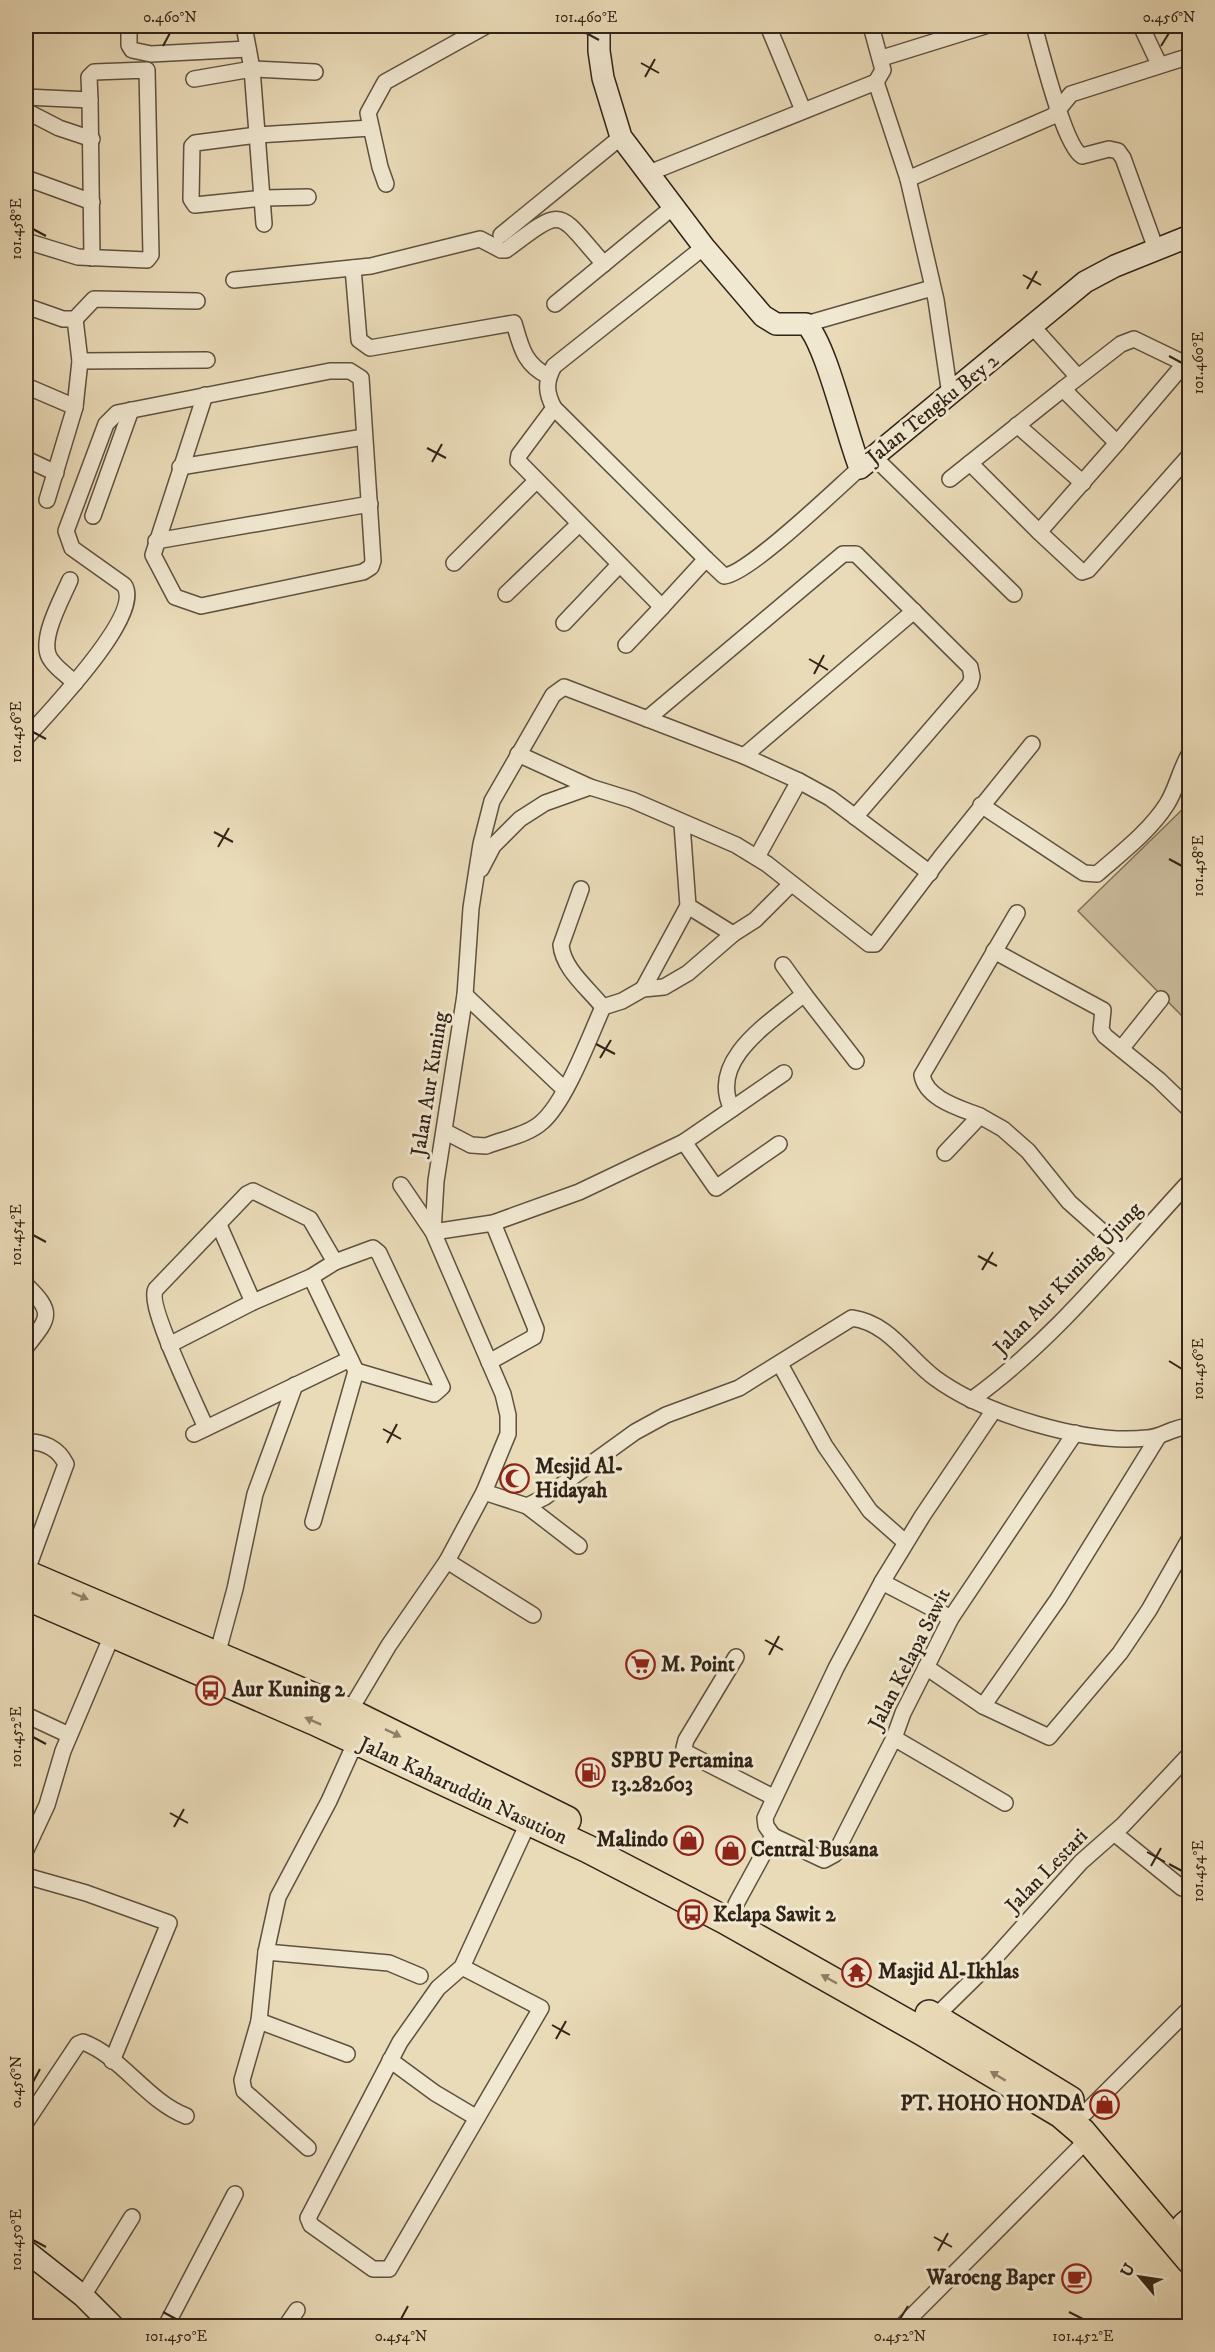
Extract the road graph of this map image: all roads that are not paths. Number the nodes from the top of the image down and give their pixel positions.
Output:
1 (129, 26) edge
2 (244, 26) edge
3 (486, 26) edge
4 (599, 26) edge
5 (768, 26) edge
6 (871, 26) edge
7 (985, 26) edge
8 (1034, 26) edge
9 (1141, 26) edge
10 (248, 49) junction
11 (1190, 56) edge
12 (882, 58) junction
13 (1160, 64) junction
14 (252, 69) junction
15 (315, 72) dead end
16 (194, 79) dead end
17 (876, 82) junction
18 (26, 97) edge
19 (90, 100) junction
20 (803, 110) junction
21 (26, 111) edge
22 (1059, 111) junction
23 (371, 128) junction
24 (257, 135) junction
25 (621, 136) junction
26 (92, 139) junction
27 (649, 173) junction
28 (26, 178) edge
29 (908, 179) junction
30 (386, 184) dead end
31 (308, 197) dead end
32 (264, 198) junction
33 (92, 202) junction
34 (673, 207) junction
35 (264, 224) dead end
36 (501, 235) dead end
37 (1190, 236) edge
38 (26, 241) edge
39 (704, 247) junction
40 (1156, 249) junction
41 (92, 258) junction
42 (604, 264) junction
43 (353, 268) junction
44 (234, 280) dead end
45 (932, 288) junction
46 (197, 301) dead end
47 (555, 304) dead end
48 (26, 306) edge
49 (75, 319) junction
50 (806, 324) junction
51 (1033, 327) junction
52 (207, 360) dead end
53 (80, 361) junction
54 (1187, 364) edge
55 (548, 376) junction
56 (1078, 377) junction
57 (26, 386) edge
58 (1064, 389) junction
59 (205, 395) junction
60 (950, 395) junction
61 (75, 407) junction
62 (554, 408) junction
63 (131, 410) junction
64 (1017, 425) junction
65 (364, 437) junction
66 (1117, 444) junction
67 (1190, 455) edge
68 (26, 459) edge
69 (867, 463) junction
70 (970, 464) junction
71 (180, 467) junction
72 (56, 473) junction
73 (950, 479) dead end
74 (536, 481) junction
75 (1083, 483) junction
76 (47, 501) dead end
77 (370, 504) junction
78 (93, 516) dead end
79 (578, 525) junction
80 (1039, 532) junction
81 (156, 541) junction
82 (706, 559) junction
83 (454, 563) dead end
84 (619, 566) junction
85 (70, 580) dead end
86 (506, 594) dead end
87 (1014, 594) dead end
88 (662, 607) junction
89 (914, 611) junction
90 (564, 623) dead end
91 (626, 645) dead end
92 (75, 683) junction
93 (647, 719) junction
94 (26, 738) edge
95 (1032, 744) dead end
96 (1190, 753) edge
97 (518, 754) junction
98 (744, 756) junction
99 (799, 781) junction
100 (590, 788) junction
101 (981, 806) junction
102 (855, 817) junction
103 (682, 824) junction
104 (757, 857) junction
105 (930, 873) junction
106 (477, 876) junction
107 (791, 884) junction
108 (581, 889) dead end
109 (688, 906) junction
110 (1017, 913) dead end
111 (733, 934) junction
112 (994, 951) junction
113 (783, 965) dead end
114 (643, 989) junction
115 (804, 994) junction
116 (465, 995) junction
117 (1161, 999) dead end
118 (603, 1007) junction
119 (1121, 1049) junction
120 (856, 1061) dead end
121 (784, 1073) dead end
122 (564, 1089) junction
123 (732, 1110) junction
124 (1190, 1110) edge
125 (980, 1116) junction
126 (446, 1132) junction
127 (684, 1142) junction
128 (778, 1144) dead end
129 (945, 1153) dead end
130 (1190, 1181) edge
131 (401, 1185) dead end
132 (493, 1224) junction
133 (219, 1225) junction
134 (432, 1232) junction
135 (1124, 1251) junction
136 (335, 1262) junction
137 (311, 1277) junction
138 (26, 1285) edge
139 (253, 1302) junction
140 (169, 1345) junction
141 (26, 1347) edge
142 (489, 1362) junction
143 (780, 1364) junction
144 (353, 1365) junction
145 (295, 1385) junction
146 (971, 1400) junction
147 (994, 1410) junction
148 (1190, 1426) edge
149 (1075, 1433) junction
150 (1158, 1437) junction
151 (26, 1442) edge
152 (483, 1492) junction
153 (527, 1506) junction
154 (313, 1522) dead end
155 (1190, 1538) edge
156 (905, 1542) junction
157 (579, 1546) dead end
158 (447, 1561) junction
159 (26, 1574) edge
160 (882, 1582) junction
161 (26, 1596) edge
162 (533, 1615) dead end
163 (951, 1618) junction
164 (113, 1633) junction
165 (217, 1655) junction
166 (736, 1657) dead end
167 (926, 1666) junction
168 (983, 1706) junction
169 (349, 1712) junction
170 (26, 1715) edge
171 (69, 1735) junction
172 (894, 1738) junction
173 (356, 1741) junction
174 (1190, 1754) edge
175 (773, 1797) junction
176 (1005, 1803) dead end
177 (530, 1821) junction
178 (1114, 1833) junction
179 (773, 1836) junction
180 (26, 1850) edge
181 (632, 1862) junction
182 (26, 1875) edge
183 (1182, 1888) dead end
184 (736, 1904) junction
185 (266, 1952) junction
186 (462, 1967) junction
187 (420, 1976) dead end
188 (1190, 2008) edge
189 (935, 2017) junction
190 (259, 2021) junction
191 (347, 2054) dead end
192 (390, 2060) junction
193 (112, 2061) junction
194 (186, 2116) dead end
195 (477, 2118) junction
196 (26, 2122) edge
197 (1087, 2125) junction
198 (308, 2148) dead end
199 (236, 2194) dead end
200 (132, 2217) dead end
201 (1187, 2225) edge
202 (26, 2251) edge
203 (1190, 2260) edge
204 (83, 2296) junction
205 (297, 2310) dead end
206 (113, 2326) edge
207 (166, 2326) edge
208 (286, 2326) edge
209 (902, 2326) edge

1 - 10 street
2 - 10 street
3 - 23 street
4 - 25 street
5 - 20 street
6 - 12 street
7 - 12 street
8 - 22 street
9 - 13 street
10 - 14 street
11 - 13 street
12 - 17 street
13 - 22 street
14 - 15 street
14 - 16 street
14 - 24 street
17 - 20 street
17 - 29 street
18 - 19 street
19 - 26 street
19 - 41 street
20 - 27 street
21 - 26 street
22 - 29 street
22 - 40 street
23 - 24 street
23 - 30 street
24 - 32 street
24 - 32 street
25 - 27 street
25 - 36 street
26 - 33 street
27 - 34 street
28 - 33 street
29 - 45 street
31 - 32 street
32 - 35 street
33 - 41 street
34 - 39 street
34 - 42 street
37 - 40 street, Jalan Tengku Bey 2
38 - 41 street
39 - 50 street
39 - 55 street
40 - 51 street, Jalan Tengku Bey 2
42 - 43 street
42 - 47 street
43 - 44 street
43 - 55 street
45 - 50 street
45 - 60 street
46 - 49 street
48 - 49 street
49 - 53 street
50 - 69 street, Jalan Tengku Bey 2
51 - 56 street
51 - 60 street, Jalan Tengku Bey 2
52 - 53 street
53 - 61 street
54 - 56 street
54 - 66 street
55 - 62 street
56 - 58 street
57 - 61 street
58 - 64 street
58 - 66 street
59 - 63 street
59 - 65 street
59 - 71 street
60 - 69 street, Jalan Tengku Bey 2
61 - 72 street
62 - 74 street
62 - 82 street
63 - 78 street
63 - 92 street
64 - 70 street
64 - 75 street
65 - 71 street
65 - 77 street
66 - 75 street
67 - 80 street
68 - 72 street
69 - 82 street
69 - 87 street
70 - 73 street
70 - 80 street
71 - 81 street
72 - 76 street
74 - 79 street
74 - 83 street
75 - 80 street
77 - 81 street
77 - 81 street
79 - 84 street
79 - 86 street
82 - 88 street
84 - 88 street
84 - 90 street
85 - 92 street
88 - 91 street
89 - 93 street
89 - 98 street
89 - 102 street
92 - 94 street
93 - 97 street, Jalan Aur Kuning
93 - 98 street
95 - 101 street
96 - 101 street
97 - 100 street
97 - 106 street, Jalan Aur Kuning
98 - 99 street
99 - 102 street
99 - 104 street
100 - 103 street
100 - 106 street
101 - 105 street
102 - 105 street
103 - 104 street
103 - 109 street
104 - 107 street
105 - 107 street
106 - 116 street, Jalan Aur Kuning
107 - 111 street
108 - 118 street
109 - 111 street
109 - 114 street
110 - 112 street
111 - 114 street
112 - 119 street
112 - 125 street
113 - 115 street
114 - 118 street
115 - 120 street
115 - 123 street
116 - 122 street
116 - 126 street, Jalan Aur Kuning
117 - 119 street
118 - 122 street
119 - 124 street
121 - 123 street
122 - 126 street
123 - 127 street
125 - 129 street
125 - 135 street
126 - 134 street, Jalan Aur Kuning
127 - 128 street
127 - 132 street
130 - 135 street, Jalan Aur Kuning Ujung
131 - 134 street
132 - 134 street
132 - 142 street
133 - 136 street
133 - 139 street
133 - 140 street
134 - 142 street, Jalan Aur Kuning
135 - 146 street, Jalan Aur Kuning Ujung
136 - 137 street
136 - 144 street
137 - 139 street
137 - 144 street
138 - 141 street
139 - 140 street
140 - 145 street
142 - 152 street, Jalan Aur Kuning
143 - 146 street
143 - 153 street
143 - 156 street
144 - 145 street
144 - 154 street
145 - 165 street
146 - 147 street
147 - 149 street
147 - 156 street
148 - 150 street
149 - 150 street
149 - 163 street, Jalan Kelapa Sawit
150 - 168 street
151 - 159 street
152 - 153 street
152 - 158 street, Jalan Aur Kuning
153 - 157 street
155 - 168 street
156 - 160 street
158 - 162 street
158 - 169 street, Jalan Aur Kuning
159 -> 165 highway, Jalan Kaharuddin Nasution
160 - 163 street
160 - 175 street
161 - 164 highway, Jalan Kaharuddin Nasution
163 - 167 street, Jalan Kelapa Sawit
164 - 171 street
173 -> 164 highway, Jalan Kaharuddin Nasution
165 - 169 highway, Jalan Kaharuddin Nasution
166 - 175 street
167 - 168 street
167 - 172 street, Jalan Kelapa Sawit
169 -> 181 highway, Jalan Kaharuddin Nasution
170 - 171 street
171 - 180 street
172 - 176 street
172 - 179 street, Jalan Kelapa Sawit
173 - 177 highway, Jalan Kaharuddin Nasution
173 - 185 street
174 - 178 street, Jalan Lestari
175 - 179 street
177 - 181 highway, Jalan Kaharuddin Nasution
177 - 186 street
178 - 183 street
178 - 189 street, Jalan Lestari
179 - 184 street
181 - 184 highway, Jalan Kaharuddin Nasution
197 -> 181 highway, Jalan Kaharuddin Nasution
182 - 193 street
184 - 189 highway, Jalan Kaharuddin Nasution
185 - 187 street
185 - 190 street
186 - 192 street
186 - 195 street
188 - 197 street
189 - 197 highway, Jalan Kaharuddin Nasution
190 - 191 street
190 - 198 street
192 - 195 street
192 - 195 street
193 - 194 street
193 - 196 street
197 - 201 highway, Jalan Kaharuddin Nasution
197 - 203 highway, Jalan Kaharuddin Nasution
197 - 209 street
199 - 207 street
200 - 204 street
202 - 204 street
204 - 206 street
205 - 208 street

